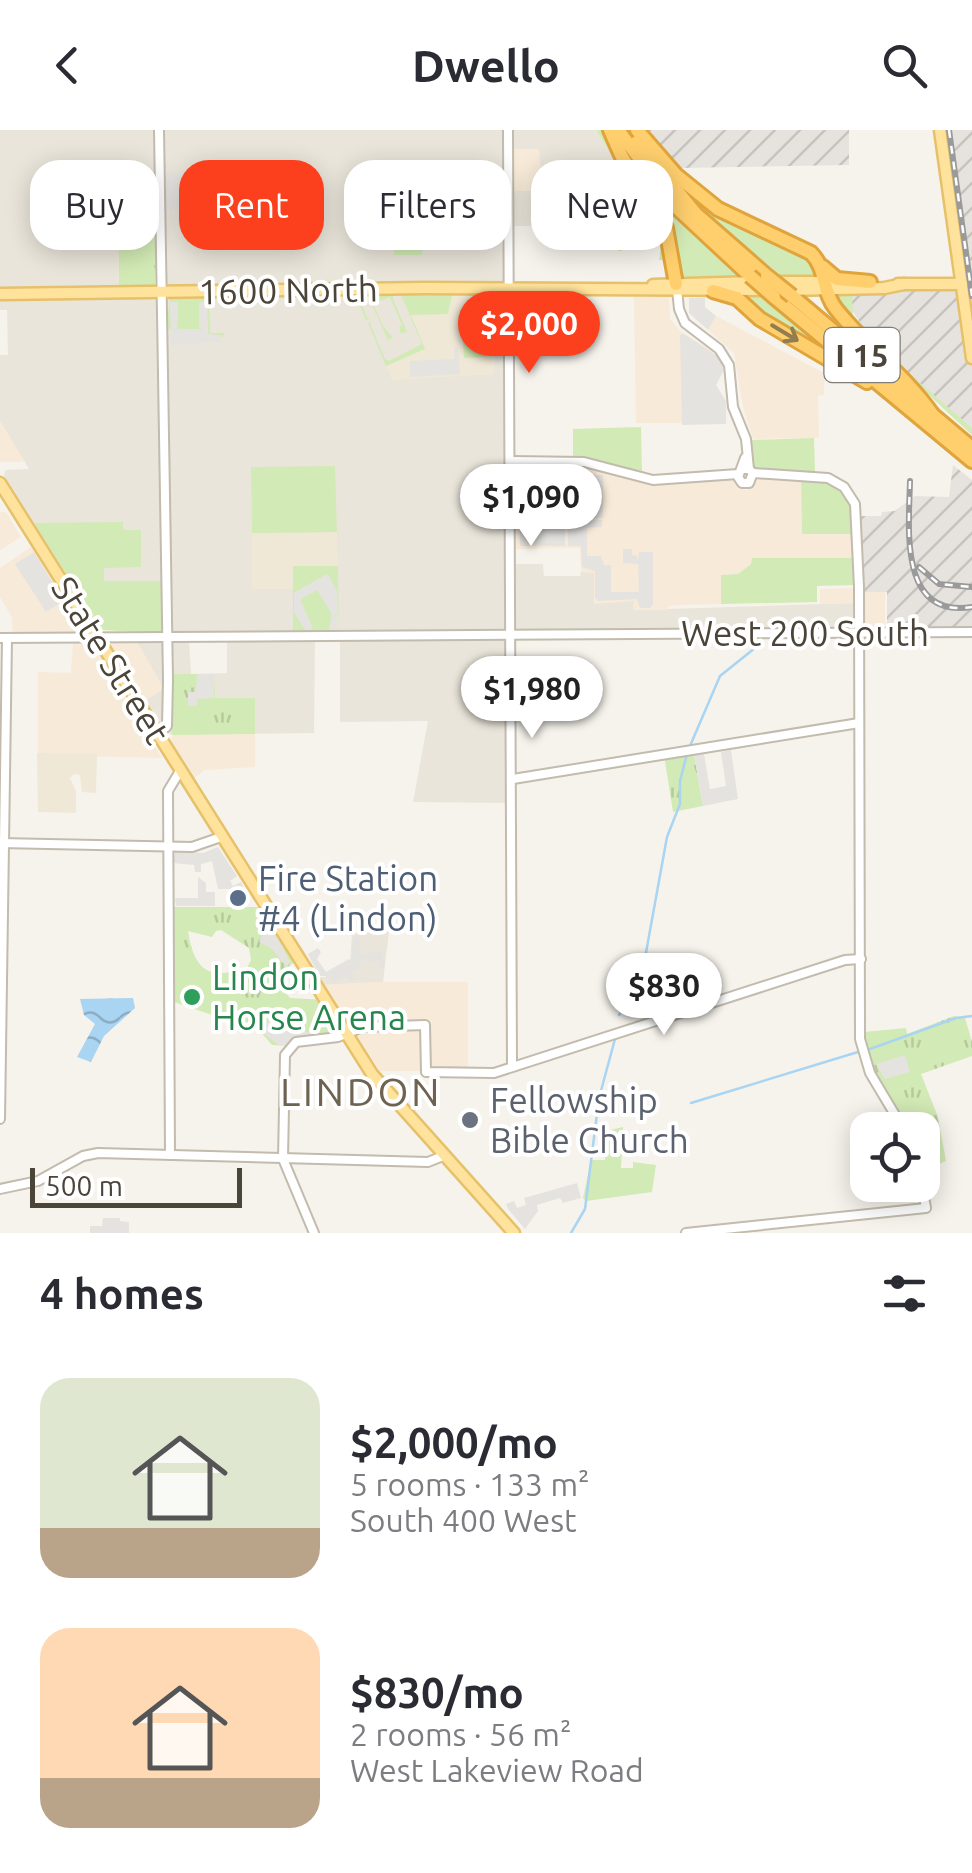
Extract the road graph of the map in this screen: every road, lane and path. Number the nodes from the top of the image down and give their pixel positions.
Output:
1 (159, 130) edge
2 (508, 130) edge
3 (610, 130) edge
4 (618, 130) edge
5 (634, 130) edge
6 (940, 130) edge
7 (821, 265) junction
8 (745, 282) junction
9 (870, 282) junction
10 (904, 284) junction
11 (967, 284) edge
12 (830, 287) junction
13 (510, 288) junction
14 (676, 288) junction
15 (713, 291) junction
16 (162, 292) junction
17 (0, 294) edge
18 (749, 310) junction
19 (972, 358) edge
20 (911, 410) junction
21 (932, 414) junction
22 (972, 448) edge
23 (511, 461) junction
24 (972, 461) edge
25 (746, 474) junction
26 (0, 483) edge
27 (860, 632) junction
28 (972, 632) edge
29 (512, 634) junction
30 (96, 637) junction
31 (166, 637) junction
32 (4, 638) edge
33 (859, 723) junction
34 (158, 735) junction
35 (180, 771) junction
36 (513, 779) junction
37 (222, 837) junction
38 (2, 843) edge
39 (168, 846) junction
40 (861, 959) junction
41 (347, 1033) junction
42 (512, 1067) junction
43 (893, 1112) edge
44 (0, 1119) edge
45 (170, 1156) junction
46 (444, 1156) junction
47 (283, 1159) junction
48 (0, 1190) edge
49 (925, 1202) edge
50 (314, 1233) edge
51 (514, 1233) edge
52 (686, 1233) edge

1 - 16 street
2 - 13 street
3 - 14 highway
4 - 8 highway, I 15
5 - 7 highway
5 - 21 highway, I 15, bridge
6 - 11 main road
7 - 9 highway
7 - 12 highway
8 - 12 main road, 1600 North
8 - 14 main road, 1600 North
8 - 15 main road, 1600 North
8 - 18 highway
8 - 20 highway, I 15, bridge
9 - 10 main road, 1600 North
9 - 12 main road, 1600 North
10 - 11 main road, 1600 North
10 - 12 main road, 1600 North
11 - 19 main road
12 - 21 highway
13 - 14 main road, 1600 North
13 - 16 main road, 1600 North
13 - 23 street
14 - 15 main road, 1600 North
14 - 25 street
15 - 18 highway
16 - 17 main road, 1600 North
16 - 31 street
18 -> 20 highway
20 - 24 highway, I 15
21 - 22 highway, I 15
23 - 25 street
23 - 29 street
25 - 27 street
26 - 30 main road, State Street
27 - 28 street, West 200 South
27 - 29 street, West 200 South
27 - 33 street
29 - 31 street, West 200 South
29 - 36 street
30 - 31 street, West 200 South
30 - 32 street, West 200 South
30 - 34 main road, State Street
31 - 34 street
32 - 38 street
33 - 36 street
33 - 40 street
34 - 35 main road, State Street
35 - 37 main road, State Street
35 - 39 street
36 - 42 street
37 - 39 street
37 - 41 main road, State Street
38 - 39 street
38 - 44 street
39 - 45 street
40 - 42 street
40 - 43 street
41 - 42 street
41 - 46 main road
41 - 47 street
45 - 47 street
45 - 48 street
46 - 47 street
46 - 51 main road
47 - 50 street
49 - 52 street

